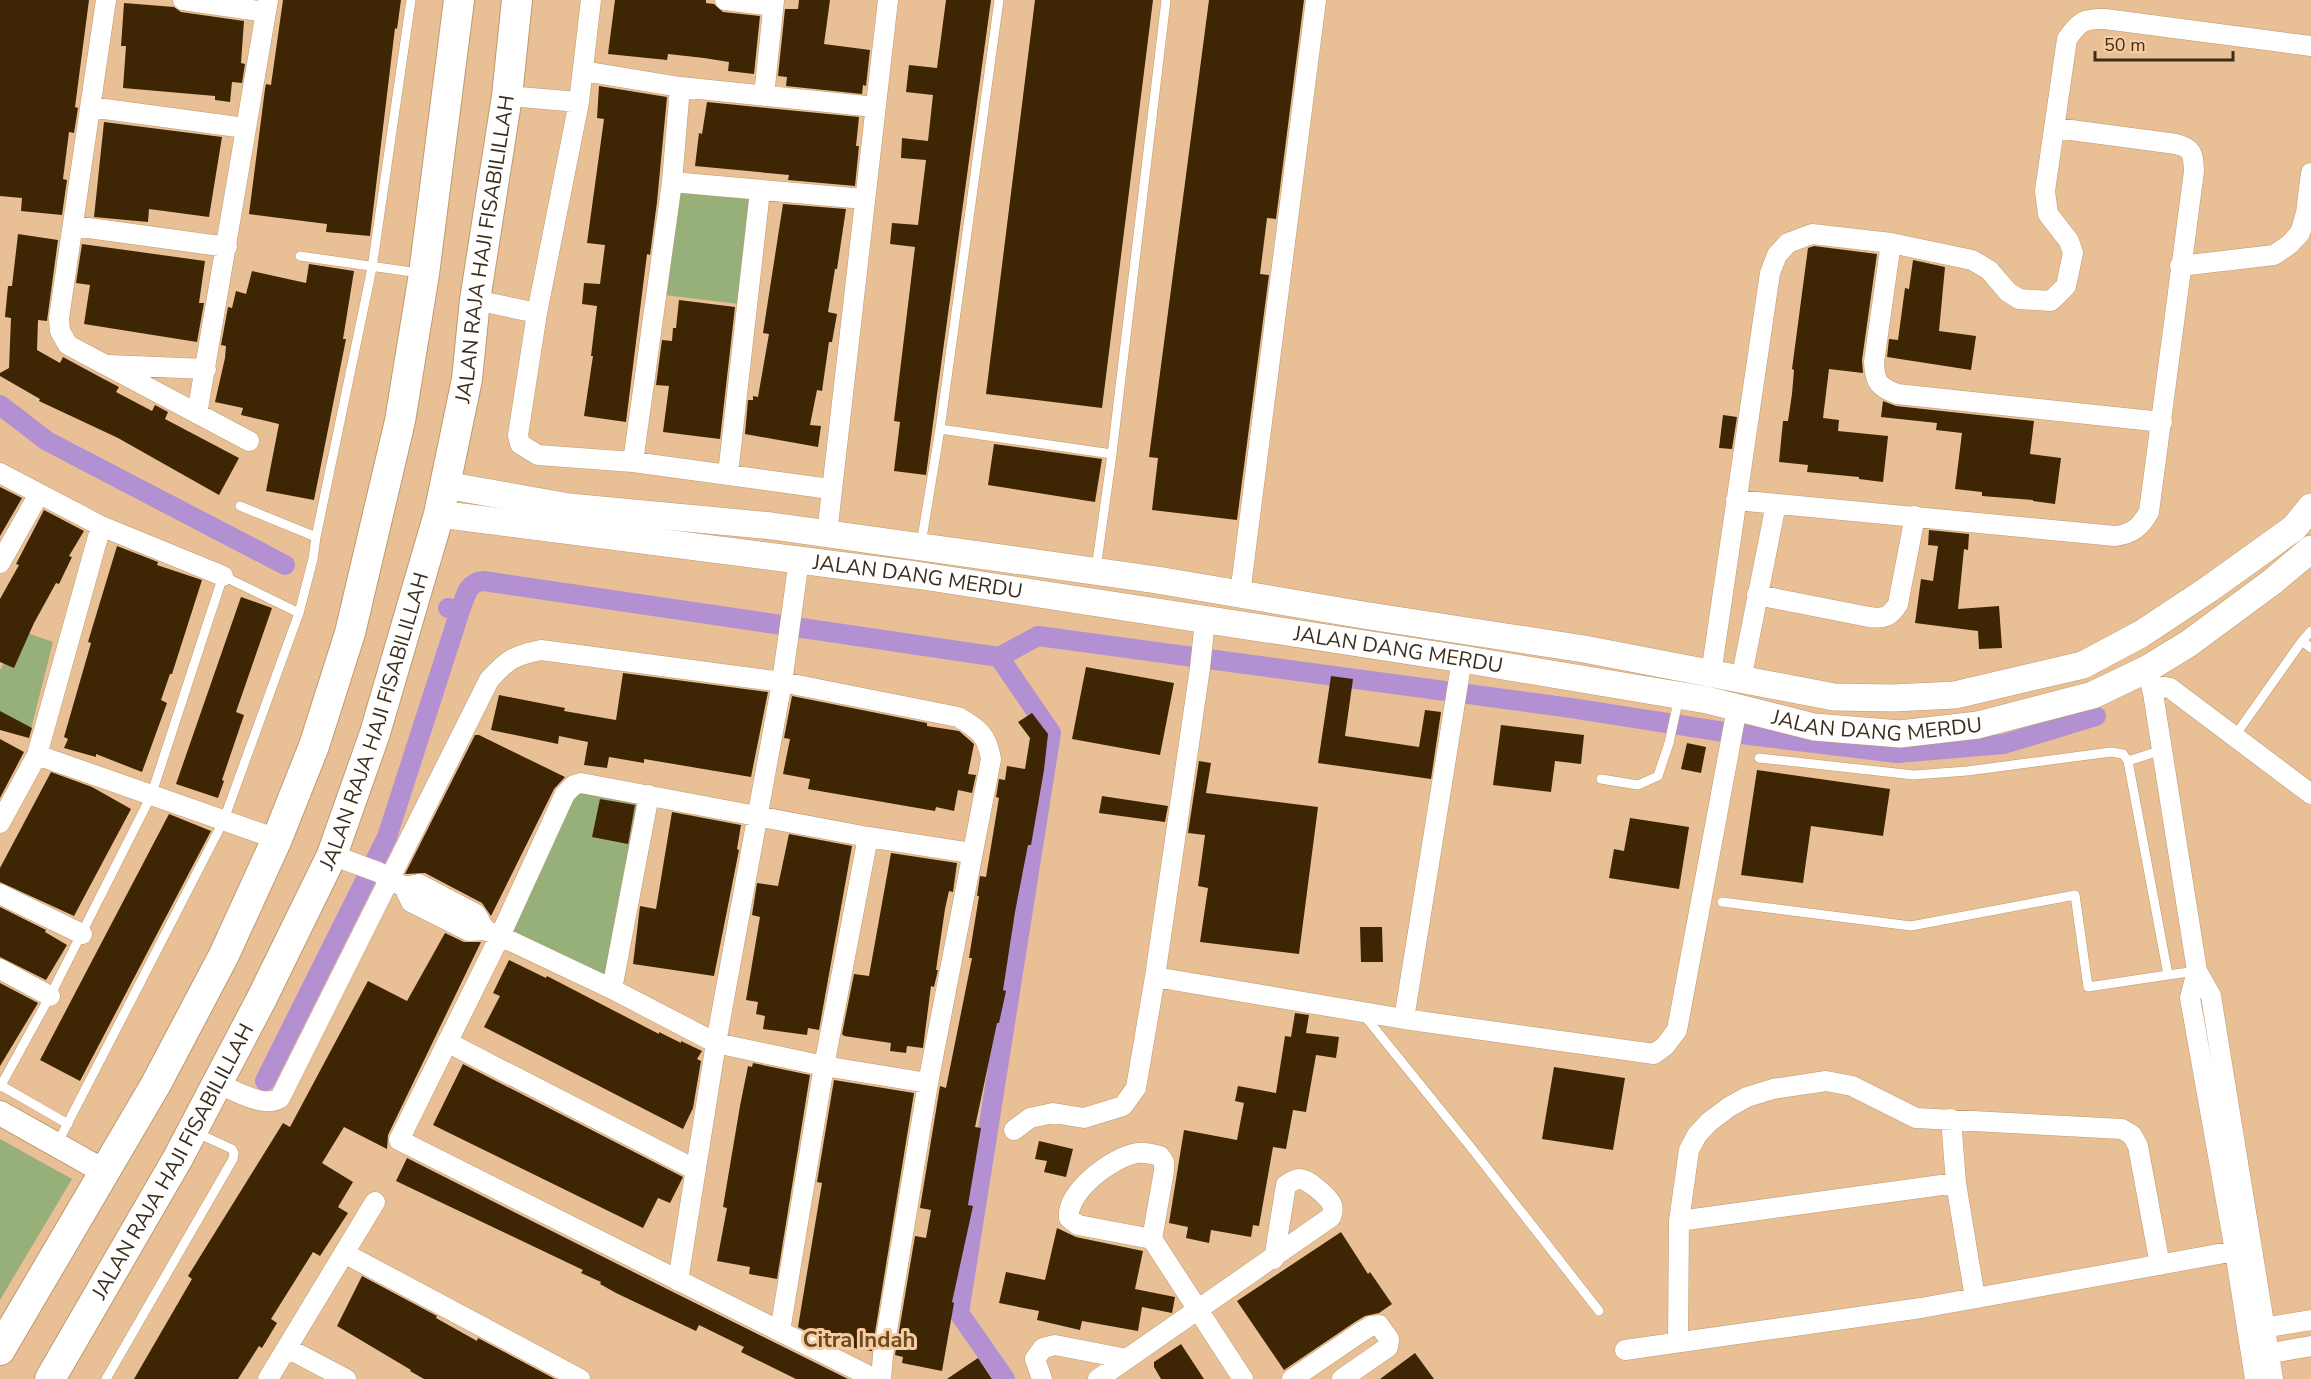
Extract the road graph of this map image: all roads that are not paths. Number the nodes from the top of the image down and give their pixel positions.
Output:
1 (106, 0) edge
2 (183, 0) edge
3 (411, 0) edge
4 (459, 0) edge
5 (517, 0) edge
6 (591, 0) edge
7 (725, 0) edge
8 (888, 0) edge
9 (999, 0) edge
10 (1166, 0) edge
11 (1316, 0) edge
12 (773, 3) edge
13 (267, 6) edge
14 (2311, 45) edge
15 (583, 71) junction
16 (680, 87) junction
17 (507, 96) junction
18 (764, 96) junction
19 (579, 102) junction
20 (90, 107) junction
21 (875, 107) junction
22 (245, 128) junction
23 (2056, 128) junction
24 (2311, 173) edge
25 (672, 182) junction
26 (760, 191) junction
27 (864, 200) junction
28 (74, 226) junction
29 (1890, 243) junction
30 (227, 247) junction
31 (300, 256) dead end
32 (2181, 266) junction
33 (372, 268) junction
34 (424, 274) junction
35 (475, 300) junction
36 (537, 313) junction
37 (103, 364) junction
38 (206, 369) junction
39 (197, 414) junction
40 (2162, 422) junction
41 (940, 429) junction
42 (249, 441) dead end
43 (1112, 454) junction
44 (633, 462) junction
45 (0, 472) edge
46 (728, 474) junction
47 (445, 485) junction
48 (830, 489) junction
49 (39, 494) junction
50 (1736, 500) junction
51 (1776, 504) junction
52 (240, 506) dead end
53 (2311, 507) edge
54 (439, 514) junction
55 (542, 515) junction
56 (1915, 516) junction
57 (101, 526) junction
58 (827, 534) junction
59 (316, 537) junction
60 (2305, 542) edge
61 (921, 548) junction
62 (799, 560) junction
63 (0, 563) edge
64 (1095, 572) junction
65 (223, 576) junction
66 (1240, 594) junction
67 (1757, 595) junction
68 (299, 613) junction
69 (1205, 620) junction
70 (1408, 622) junction
71 (2311, 631) edge
72 (2302, 641) junction
73 (2311, 648) edge
74 (1403, 650) junction
75 (1711, 674) junction
76 (1741, 680) junction
77 (1458, 681) junction
78 (2150, 681) junction
79 (782, 682) junction
80 (1677, 704) junction
81 (1735, 717) junction
82 (2234, 736) junction
83 (2162, 750) junction
84 (37, 755) junction
85 (1759, 758) dead end
86 (2128, 760) junction
87 (1601, 779) dead end
88 (2311, 794) edge
89 (649, 795) junction
90 (151, 796) junction
91 (757, 816) junction
92 (223, 822) junction
93 (0, 823) edge
94 (868, 837) junction
95 (277, 839) junction
96 (971, 854) junction
97 (343, 859) junction
98 (391, 880) junction
99 (0, 894) edge
100 (1722, 902) dead end
101 (492, 933) junction
102 (82, 934) junction
103 (0, 969) edge
104 (2197, 971) junction
105 (2168, 975) junction
106 (1155, 977) junction
107 (612, 989) junction
108 (50, 996) junction
109 (1361, 1012) junction
110 (1404, 1019) junction
111 (447, 1042) junction
112 (716, 1043) junction
113 (824, 1066) junction
114 (928, 1083) junction
115 (219, 1084) junction
116 (0, 1086) edge
117 (0, 1113) edge
118 (1951, 1119) junction
119 (68, 1124) junction
120 (1014, 1130) dead end
121 (192, 1131) junction
122 (56, 1146) junction
123 (696, 1170) junction
124 (105, 1172) junction
125 (1956, 1183) junction
126 (375, 1202) dead end
127 (1679, 1221) junction
128 (1152, 1239) junction
129 (2235, 1251) junction
130 (344, 1253) junction
131 (1274, 1259) dead end
132 (2160, 1265) junction
133 (678, 1281) junction
134 (1975, 1298) junction
135 (1196, 1310) junction
136 (1599, 1311) dead end
137 (2311, 1320) edge
138 (2255, 1329) junction
139 (780, 1331) junction
140 (1678, 1342) junction
141 (2311, 1346) edge
142 (287, 1348) junction
143 (0, 1350) edge
144 (1625, 1350) dead end
145 (2260, 1355) junction
146 (1127, 1359) junction
147 (50, 1379) edge
148 (106, 1379) edge
149 (268, 1379) edge
150 (346, 1379) edge
151 (580, 1379) edge
152 (875, 1379) edge
153 (881, 1379) edge
154 (1042, 1379) edge
155 (1098, 1379) edge
156 (1243, 1379) edge
157 (1292, 1379) edge
158 (1342, 1379) edge
159 (2255, 1379) edge
160 (2273, 1379) edge

1 - 20 street
2 - 13 street
3 - 33 lane
4 - 34 main road
5 - 17 main road, JALAN RAJA HAJI FISABILILLAH
6 - 15 street
7 - 12 street
8 - 21 street
9 - 41 lane
10 - 43 lane
11 - 66 street
12 - 18 street
13 - 22 street
14 - 23 street
15 - 16 street
15 - 19 street
16 - 18 street
16 - 25 street
17 - 19 street
17 - 35 main road, JALAN RAJA HAJI FISABILILLAH
18 - 21 street
19 - 36 street
20 - 22 street
20 - 28 street
21 - 27 street
22 - 30 street
23 - 29 street
23 - 32 street
24 - 32 street
25 - 26 street
25 - 44 street
26 - 27 street
26 - 46 street
27 - 48 street
28 - 30 street
28 - 37 street
29 - 40 street
29 - 50 street
30 - 38 street
31 - 33 lane
32 - 40 street
33 - 34 lane
33 - 59 lane
34 - 95 main road
35 - 36 street
35 - 47 main road, JALAN RAJA HAJI FISABILILLAH
36 - 44 street
37 - 38 street
37 - 39 street
38 - 39 street
39 - 42 street
40 - 56 street
41 - 43 lane
41 - 61 lane
43 - 64 lane
44 - 46 street
45 - 49 street
46 - 48 street
47 - 54 main road, JALAN RAJA HAJI FISABILILLAH
47 - 55 main road, JALAN DANG MERDU
48 - 58 street
49 - 57 street
49 - 63 street
50 - 51 street
50 - 75 street
51 - 56 street
51 - 67 street
52 - 59 lane
53 - 60 main road, JALAN DANG MERDU
54 - 55 main road, JALAN DANG MERDU
54 - 97 main road, JALAN RAJA HAJI FISABILILLAH
55 - 58 main road, JALAN DANG MERDU
55 - 62 main road, JALAN DANG MERDU
56 - 67 street
57 - 65 street
57 - 84 street
58 - 61 main road, JALAN DANG MERDU
59 - 68 lane
60 - 76 main road, JALAN DANG MERDU
60 - 78 main road, JALAN DANG MERDU
61 - 64 main road, JALAN DANG MERDU
62 - 69 main road, JALAN DANG MERDU
62 - 79 street
64 - 66 main road, JALAN DANG MERDU
65 - 68 lane
65 - 90 lane
66 - 70 main road, JALAN DANG MERDU
67 - 76 street
68 - 92 lane
69 - 74 main road, JALAN DANG MERDU
69 - 106 street
70 - 74 main road
70 - 75 main road, JALAN DANG MERDU
71 - 72 lane
72 - 73 lane
72 - 82 lane
74 - 77 main road, JALAN DANG MERDU
75 - 76 main road, JALAN DANG MERDU
77 - 80 main road, JALAN DANG MERDU
77 - 110 street
78 - 81 main road, JALAN DANG MERDU
78 - 82 street
78 - 83 street
79 - 91 street
79 - 96 street
79 - 98 street
80 - 81 main road, JALAN DANG MERDU
80 - 87 lane
81 - 110 street
82 - 88 street
83 - 86 lane
83 - 104 street
84 - 90 street
84 - 93 street
85 - 86 lane
86 - 105 lane
89 - 91 street
89 - 101 street
89 - 107 street
90 - 92 street
90 - 102 lane
91 - 94 street
91 - 112 street
92 - 95 street
92 - 119 lane
94 - 96 street
94 - 113 street
95 - 124 main road
96 - 114 street
97 - 98 street
97 - 115 main road, JALAN RAJA HAJI FISABILILLAH
98 - 101 street
98 - 115 street
99 - 102 street
100 - 105 lane
101 - 107 street
101 - 111 street
102 - 108 lane
103 - 108 street
104 - 105 lane
104 - 129 street
104 - 138 street
106 - 109 street
106 - 120 street
107 - 112 street
108 - 116 lane
109 - 110 street
109 - 136 lane
111 - 123 street
111 - 133 street
112 - 113 street
112 - 123 street
113 - 114 street
113 - 139 street
114 - 153 street
115 - 121 main road, JALAN RAJA HAJI FISABILILLAH
116 - 119 lane
117 - 122 street
118 - 125 street
118 - 127 street
118 - 132 street
119 - 122 lane
121 - 147 main road, JALAN RAJA HAJI FISABILILLAH
121 - 148 lane
122 - 124 street
123 - 133 street
124 - 143 main road
125 - 127 street
125 - 134 street
126 - 130 street
127 - 140 street
128 - 128 street
128 - 135 street
129 - 132 street
129 - 138 street
130 - 142 street
130 - 151 street
131 - 135 street
132 - 134 street
133 - 139 street
134 - 140 street
135 - 146 street
135 - 156 street
137 - 138 street
138 - 145 street
139 - 152 street
140 - 144 street
141 - 145 street
142 - 149 street
142 - 150 street
145 - 159 street
145 - 160 street
146 - 154 street
146 - 155 street
157 - 158 street

